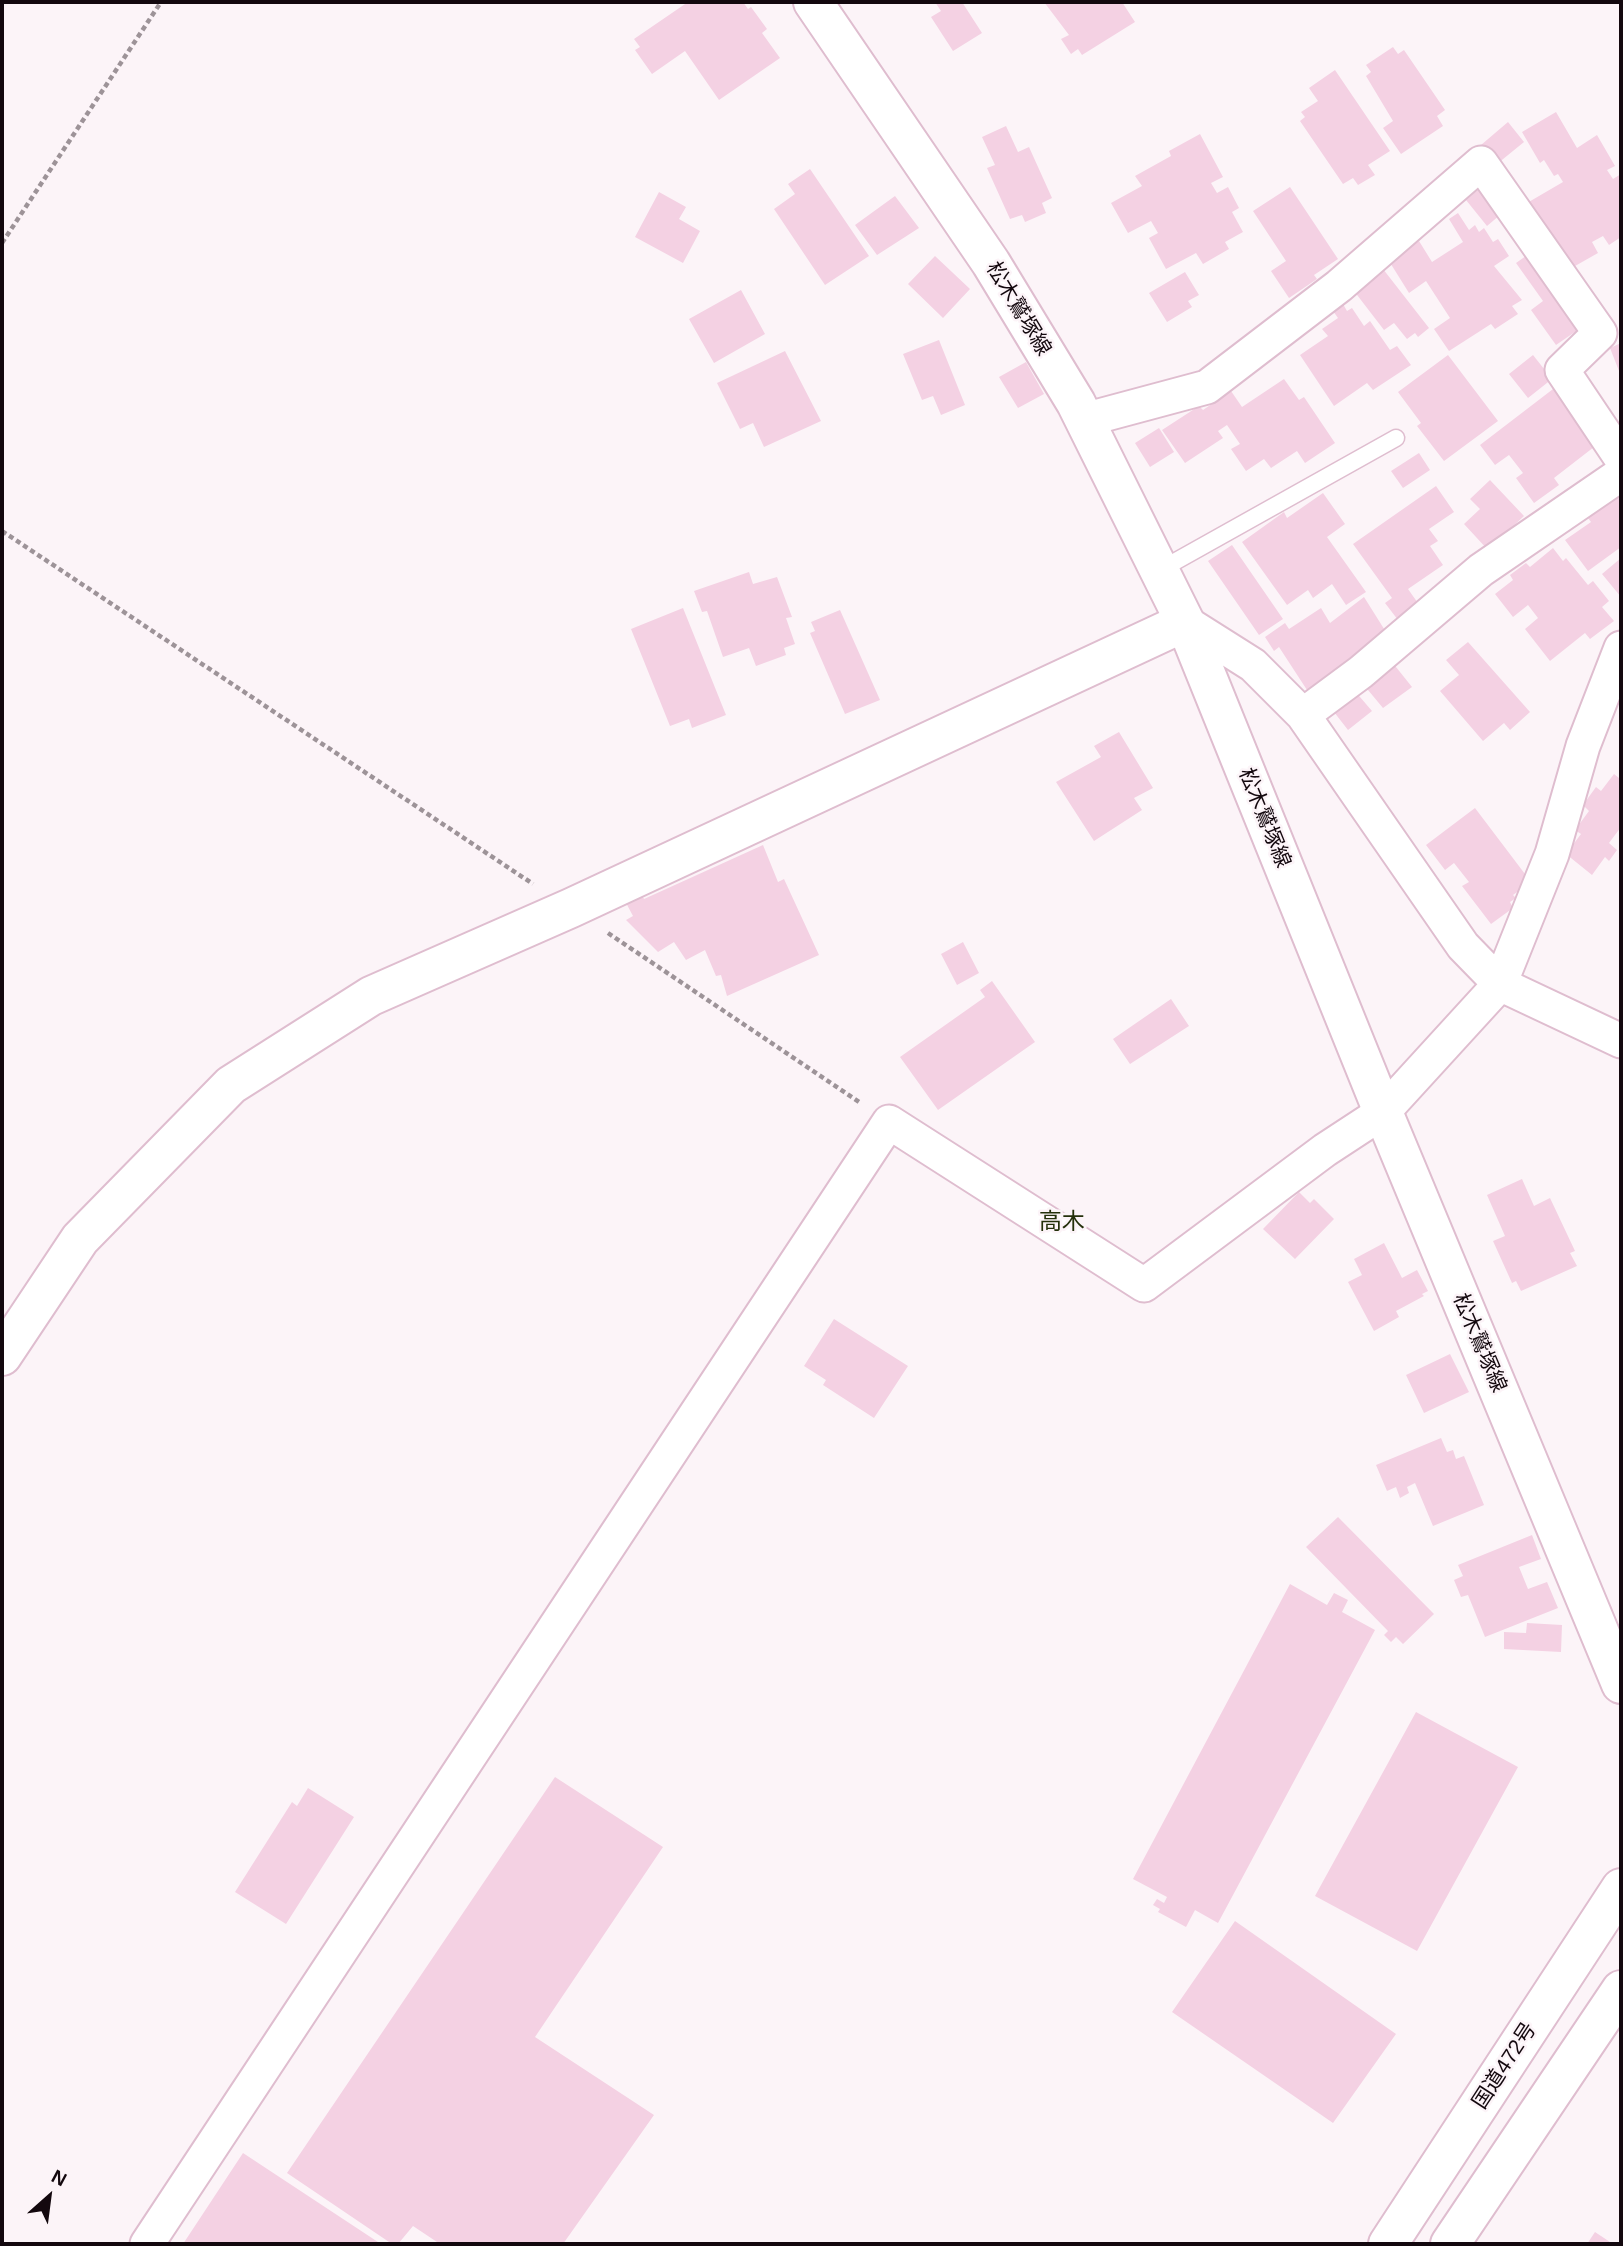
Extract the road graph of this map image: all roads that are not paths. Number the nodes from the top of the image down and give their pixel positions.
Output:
1 (813, 2) edge
2 (1084, 420) junction
3 (1396, 438) dead end
4 (1621, 458) edge
5 (1621, 474) edge
6 (1160, 570) junction
7 (1185, 622) junction
8 (1621, 648) edge
9 (1303, 715) junction
10 (1500, 984) junction
11 (1621, 1041) edge
12 (1383, 1112) junction
13 (2, 1356) edge
14 (1621, 1684) edge
15 (1621, 1888) edge
16 (1621, 1990) edge
17 (147, 2244) edge
18 (1388, 2244) edge
19 (1450, 2244) edge

1 - 2 main road, 松木鷲塚線
2 - 4 street
2 - 6 main road, 松木鷲塚線
3 - 6 lane
5 - 9 street
6 - 7 main road, 松木鷲塚線
7 - 9 street
7 - 12 main road, 松木鷲塚線
7 - 13 main road
8 - 10 street
9 - 10 street
10 - 11 street
10 - 12 street
12 - 14 main road, 松木鷲塚線
12 - 17 street
15 - 18 main road, 国道472号
16 - 19 main road

